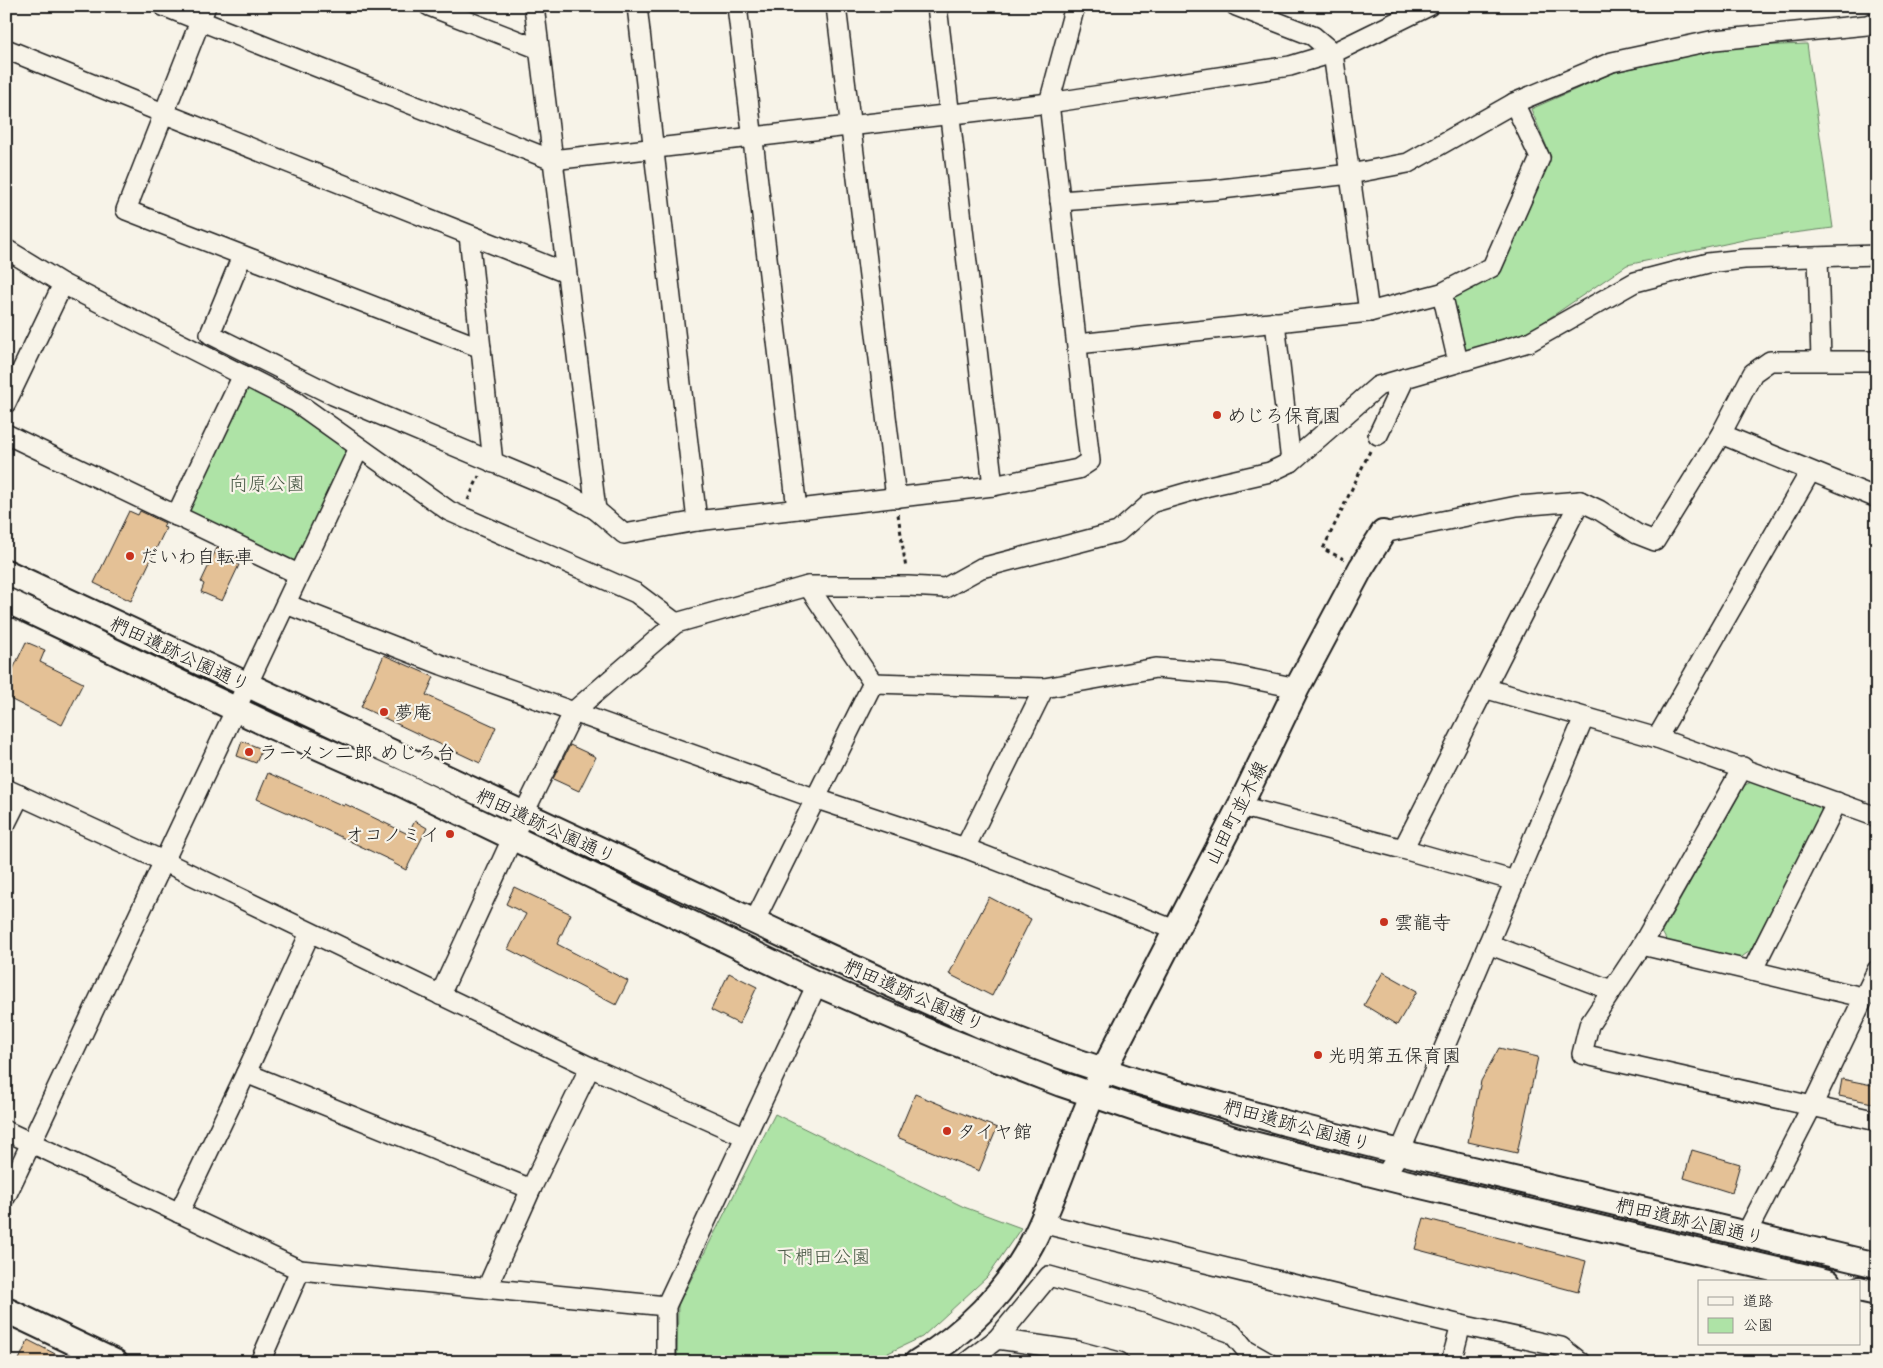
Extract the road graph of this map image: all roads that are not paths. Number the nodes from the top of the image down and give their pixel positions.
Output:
1 (163, 6) edge
2 (429, 6) edge
3 (534, 6) edge
4 (637, 6) edge
5 (736, 6) edge
6 (836, 6) edge
7 (937, 6) edge
8 (1075, 6) edge
9 (1236, 6) edge
10 (1429, 6) edge
11 (202, 14) edge
12 (1877, 21) edge
13 (6, 49) edge
14 (539, 49) junction
15 (1332, 53) junction
16 (1049, 103) junction
17 (1514, 103) junction
18 (163, 113) junction
19 (949, 114) junction
20 (850, 125) junction
21 (752, 136) junction
22 (654, 147) junction
23 (552, 160) junction
24 (1350, 174) junction
25 (1060, 201) junction
26 (469, 235) junction
27 (6, 250) edge
28 (1877, 255) edge
29 (242, 256) junction
30 (1818, 257) junction
31 (566, 273) junction
32 (63, 284) junction
33 (1442, 293) junction
34 (1368, 312) junction
35 (1275, 322) junction
36 (1078, 344) junction
37 (481, 348) junction
38 (1821, 360) junction
39 (1877, 361) edge
40 (1458, 362) junction
41 (243, 375) junction
42 (1405, 378) junction
43 (6, 403) edge
44 (6, 434) edge
45 (1721, 434) junction
46 (1378, 435) road end
47 (359, 448) junction
48 (490, 461) junction
49 (1291, 462) junction
50 (1810, 472) junction
51 (993, 486) junction
52 (896, 498) junction
53 (1877, 498) edge
54 (1580, 501) junction
55 (797, 508) junction
56 (596, 510) junction
57 (176, 516) junction
58 (697, 520) junction
59 (1383, 533) joint
60 (6, 572) edge
61 (298, 574) junction
62 (808, 586) junction
63 (6, 600) edge
64 (286, 604) junction
65 (676, 623) junction
66 (872, 683) junction
67 (247, 685) junction
68 (1044, 688) junction
69 (1298, 688) junction
70 (1484, 688) junction
71 (236, 709) junction
72 (574, 711) junction
73 (1584, 718) junction
74 (1657, 738) junction
75 (1742, 767) junction
76 (13, 792) edge
77 (814, 798) junction
78 (1837, 802) junction
79 (1240, 806) junction
80 (522, 815) junction
81 (1877, 817) edge
82 (6, 823) edge
83 (512, 838) junction
84 (965, 848) junction
85 (1403, 849) junction
86 (163, 861) junction
87 (1515, 881) junction
88 (754, 922) junction
89 (1175, 930) junction
90 (310, 933) junction
91 (1488, 944) junction
92 (1642, 944) junction
93 (1877, 970) edge
94 (1752, 971) junction
95 (817, 984) junction
96 (1611, 990) junction
97 (440, 995) junction
98 (1862, 997) junction
99 (590, 1067) junction
100 (1103, 1070) junction
101 (246, 1073) junction
102 (1091, 1095) junction
103 (1812, 1106) junction
104 (1877, 1121) edge
105 (6, 1131) edge
106 (744, 1136) junction
107 (31, 1143) junction
108 (1400, 1152) junction
109 (1384, 1177) junction
110 (531, 1189) junction
111 (6, 1196) edge
112 (179, 1213) junction
113 (1041, 1223) junction
114 (1746, 1234) junction
115 (1877, 1265) edge
116 (300, 1270) junction
117 (1820, 1280) edge
118 (487, 1288) junction
119 (1860, 1289) edge
120 (1877, 1294) edge
121 (666, 1306) junction
122 (6, 1310) edge
123 (1462, 1325) junction
124 (997, 1339) junction
125 (107, 1360) edge
126 (260, 1362) edge
127 (666, 1362) edge
128 (917, 1362) edge
129 (967, 1362) edge
130 (1118, 1362) edge
131 (1267, 1362) edge
132 (1451, 1362) edge
133 (1580, 1362) edge

1 - 11 street
2 - 14 street
3 - 14 street
4 - 22 street
5 - 21 street
6 - 20 street
7 - 19 street
8 - 16 street
9 - 15 street
10 - 15 street
11 - 18 street
11 - 23 street
12 - 17 street
13 - 18 street
14 - 23 street
15 - 16 street
15 - 24 street
16 - 19 street
16 - 25 street
17 - 24 street
17 - 33 street
18 - 26 street
18 - 29 street
19 - 20 street
19 - 51 street
20 - 21 street
20 - 52 street
21 - 22 street
21 - 55 street
22 - 23 street
22 - 58 street
23 - 31 street
24 - 25 street
24 - 34 street
25 - 36 street
26 - 31 street
26 - 37 street
27 - 32 street
28 - 30 street
29 - 37 street
29 - 48 street
30 - 38 street
30 - 40 street
31 - 56 street
32 - 41 street
32 - 43 street
33 - 34 street
33 - 40 street
34 - 35 street
35 - 36 street
35 - 49 street
36 - 51 street
37 - 48 street
38 - 39 street
38 - 45 street
40 - 42 street
41 - 47 street
41 - 57 street
42 - 46 street
42 - 49 street
44 - 57 street
45 - 50 street
45 - 54 street
47 - 61 street
47 - 65 street
48 - 56 street
49 - 62 street
50 - 53 street
50 - 74 street
51 - 52 street
52 - 55 street
54 - 59 street
54 - 70 street
55 - 58 street
56 - 58 street
57 - 61 street
59 - 69 street, 山田町並木線
60 - 67 street, 椚田遺跡公園通り
61 - 64 street
62 - 65 street
62 - 66 street
63 - 71 street, 椚田遺跡公園通り
64 - 67 street
64 - 72 street
65 - 72 street
66 - 68 street
66 - 77 street
67 - 71 street
67 - 80 street, 椚田遺跡公園通り
68 - 69 street
68 - 84 street
69 - 79 street, 山田町並木線
70 - 73 street
70 - 85 street
71 - 83 street, 椚田遺跡公園通り
71 - 86 street
72 - 77 street
72 - 80 street
73 - 74 street
73 - 87 street
74 - 75 street
75 - 78 street
75 - 92 street
76 - 82 street
76 - 86 street
77 - 84 street
77 - 88 street
78 - 81 street
78 - 94 street
79 - 85 street
79 - 89 street, 山田町並木線
80 - 83 street
80 - 88 street, 椚田遺跡公園通り
83 - 95 street, 椚田遺跡公園通り
83 - 97 street
84 - 89 street
85 - 87 street
86 - 90 street
86 - 107 street
87 - 91 street
88 - 100 street, 椚田遺跡公園通り
89 - 100 street, 山田町並木線
90 - 97 street
90 - 101 street
91 - 96 street
91 - 108 street
92 - 94 street
92 - 96 street
93 - 98 street
94 - 98 street
95 - 102 street, 椚田遺跡公園通り
95 - 106 street
96 - 103 street
97 - 99 street
98 - 103 street
99 - 106 street
99 - 110 street
100 - 102 street, 山田町並木線
100 - 108 street, 椚田遺跡公園通り
101 - 110 street
101 - 112 street
102 - 109 street, 椚田遺跡公園通り
102 - 113 street, 山田町並木線
103 - 104 street
103 - 114 street
105 - 107 street
106 - 121 street
107 - 111 street
107 - 112 street
108 - 109 street
108 - 114 street, 椚田遺跡公園通り
109 - 117 street, 椚田遺跡公園通り
110 - 118 street
112 - 116 street
113 - 123 street
113 - 128 street, 山田町並木線
114 - 115 street, 椚田遺跡公園通り
116 - 118 street
116 - 126 street
118 - 121 street
119 - 120 street
121 - 127 street
122 - 125 street
123 - 132 street
123 - 133 street
124 - 129 street
124 - 130 street
124 - 131 street

